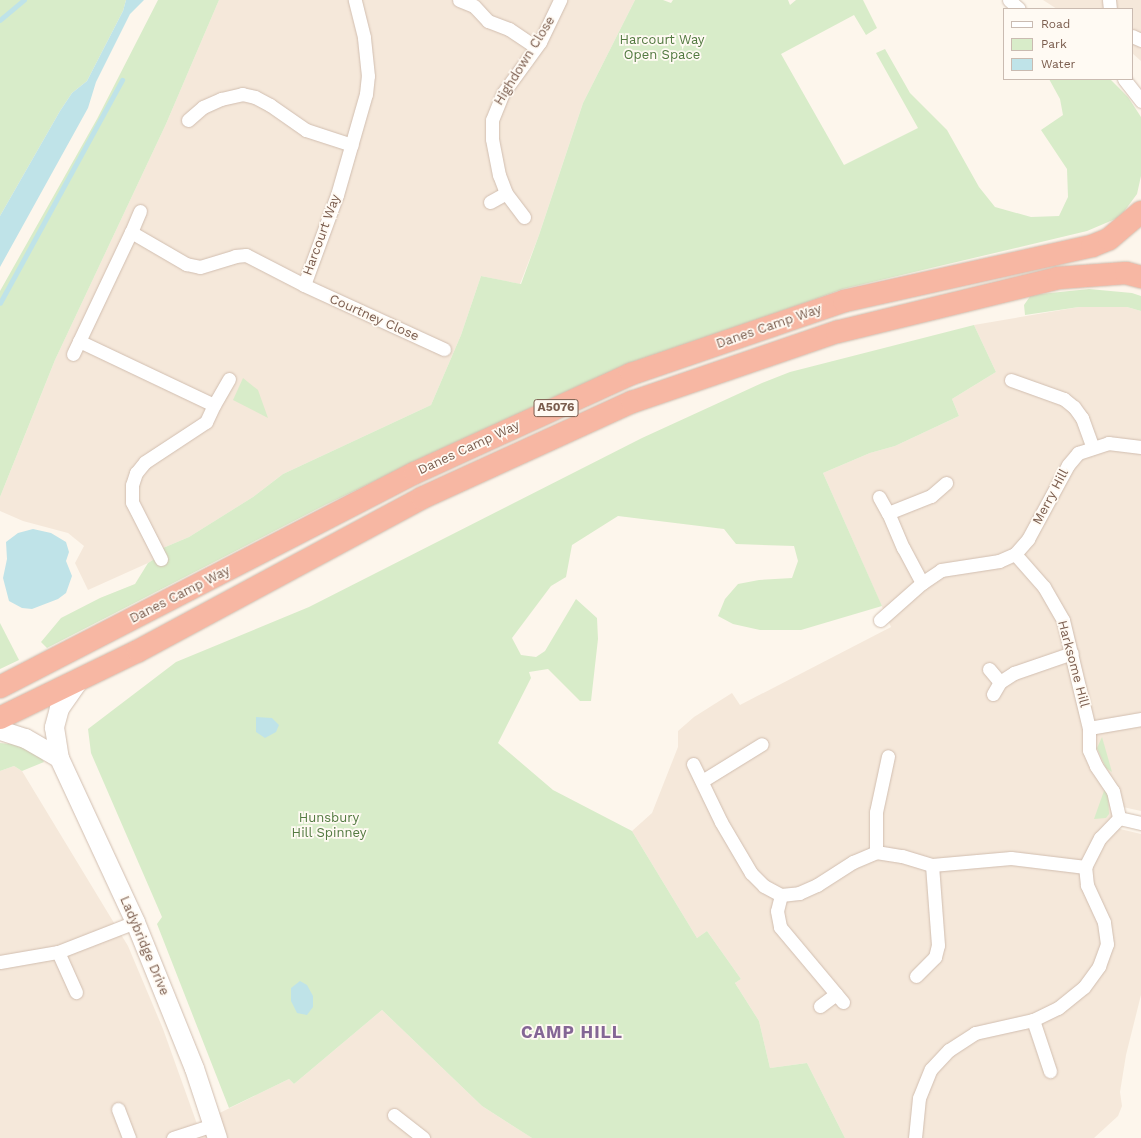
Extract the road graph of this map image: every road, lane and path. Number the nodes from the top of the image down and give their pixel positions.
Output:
1 (355, 0) edge
2 (459, 0) edge
3 (560, 0) edge
4 (1010, 0) edge
5 (1018, 8) edge
6 (536, 47) junction
7 (1125, 80) edge
8 (1141, 101) edge
9 (188, 120) dead end
10 (352, 145) junction
11 (506, 193) junction
12 (490, 202) dead end
13 (140, 211) dead end
14 (1141, 212) edge
15 (524, 217) dead end
16 (131, 232) junction
17 (1141, 277) edge
18 (304, 285) junction
19 (79, 341) junction
20 (444, 349) dead end
21 (73, 354) dead end
22 (229, 379) dead end
23 (1012, 380) dead end
24 (214, 405) junction
25 (1092, 446) junction
26 (1141, 447) edge
27 (946, 483) dead end
28 (879, 496) dead end
29 (888, 514) junction
30 (1015, 554) junction
31 (161, 559) dead end
32 (922, 583) junction
33 (880, 620) dead end
34 (1072, 653) junction
35 (989, 669) dead end
36 (80, 678) junction
37 (1000, 682) junction
38 (0, 687) edge
39 (993, 694) dead end
40 (0, 718) edge
41 (1141, 719) edge
42 (1089, 728) junction
43 (0, 730) edge
44 (762, 744) dead end
45 (888, 756) dead end
46 (60, 758) junction
47 (693, 764) dead end
48 (702, 781) junction
49 (1119, 818) junction
50 (1141, 823) edge
51 (876, 852) junction
52 (932, 865) junction
53 (1085, 867) junction
54 (781, 895) junction
55 (135, 922) junction
56 (58, 952) junction
57 (0, 962) edge
58 (916, 976) dead end
59 (76, 992) dead end
60 (820, 1006) dead end
61 (1033, 1020) junction
62 (1050, 1071) dead end
63 (118, 1108) dead end
64 (394, 1115) dead end
65 (215, 1132) edge
66 (129, 1138) edge
67 (172, 1138) edge
68 (423, 1138) edge
69 (915, 1138) edge

1 - 10 street, Harcourt Way
2 - 6 street
3 - 6 street, Highdown Close
4 - 5 street
6 - 11 street, Highdown Close
7 - 8 street
9 - 10 street
10 - 18 street, Harcourt Way
11 - 12 street
11 - 15 street, Highdown Close
13 - 16 street
14 - 38 highway, Danes Camp Way / A5076
16 - 18 street, Harcourt Way
16 - 19 street
17 - 36 highway, Danes Camp Way / A5076
18 - 20 street, Courtney Close
19 - 21 street
19 - 24 street
22 - 24 street
23 - 25 street
24 - 31 street
25 - 26 street, Merry Hill
25 - 30 street, Merry Hill
27 - 29 street
28 - 29 street
29 - 32 street
30 - 32 street
30 - 34 street, Harksome Hill
32 - 33 street
34 - 37 street
34 - 42 street, Harksome Hill
35 - 37 street
36 - 40 highway, Danes Camp Way / A5076
36 - 46 street, Ladybridge Drive
37 - 39 street
41 - 42 street
42 - 49 street, Harksome Hill
43 - 46 street
44 - 48 street
45 - 51 street
46 - 55 street, Ladybridge Drive
47 - 48 street
48 - 54 street
49 - 50 street
49 - 53 street
51 - 52 street
51 - 54 street
52 - 53 street
52 - 58 street
53 - 61 street
54 - 60 street
55 - 56 street
55 - 65 street, Ladybridge Drive
56 - 57 street
56 - 59 street
61 - 62 street
61 - 69 street
63 - 66 street
64 - 68 street
65 - 67 street

